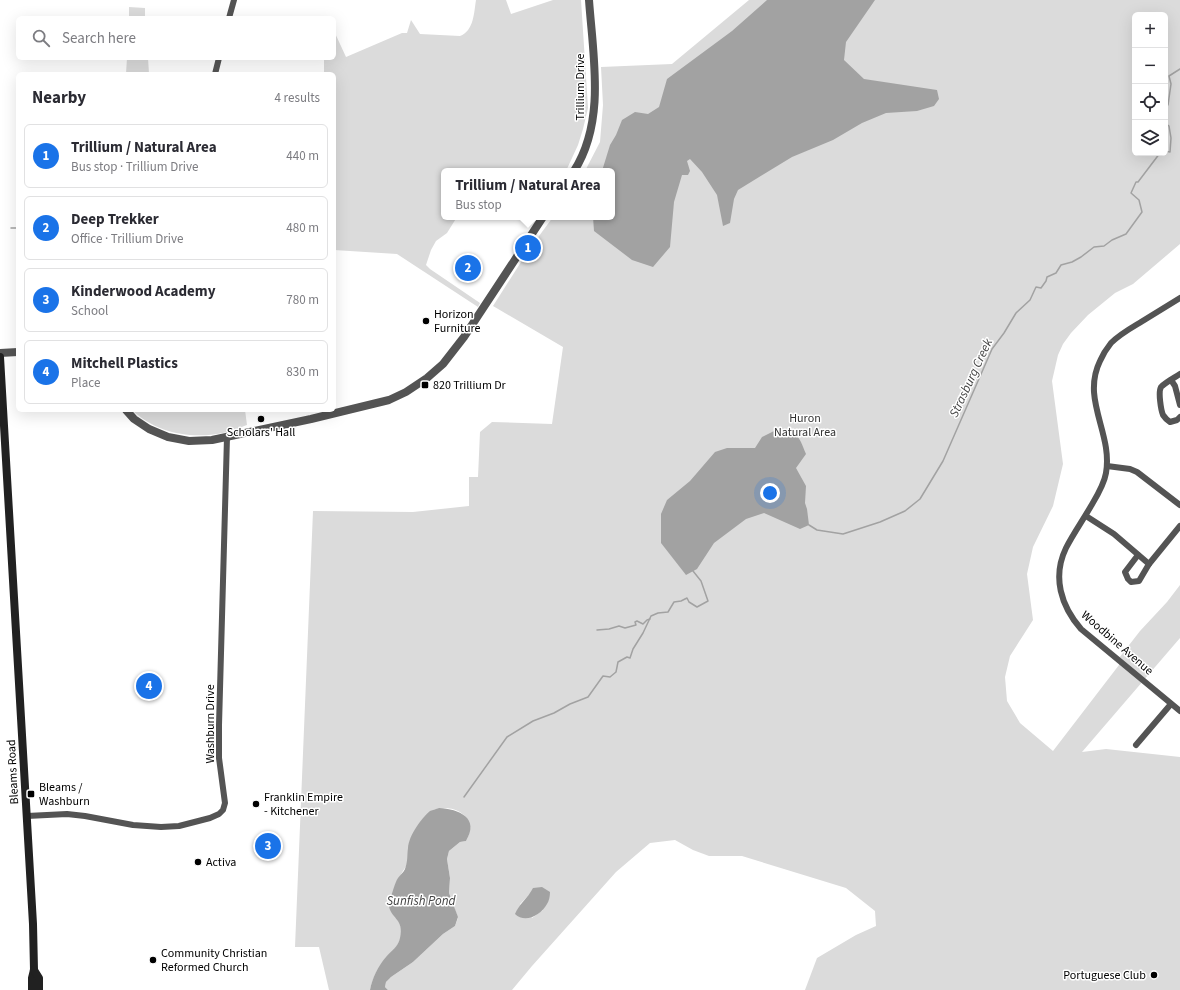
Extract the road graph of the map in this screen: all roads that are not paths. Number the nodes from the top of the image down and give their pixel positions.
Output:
1 (234, 0) edge
2 (589, 0) edge
3 (230, 16) edge
4 (218, 60) edge
5 (216, 72) edge
6 (576, 168) edge
7 (541, 220) edge
8 (1180, 298) edge
9 (16, 352) edge
10 (0, 353) edge
11 (0, 356) edge
12 (1180, 374) edge
13 (1171, 380) junction
14 (1180, 405) edge
15 (128, 412) edge
16 (1180, 417) edge
17 (227, 437) junction
18 (1107, 466) junction
19 (1180, 505) edge
20 (1086, 516) junction
21 (1180, 526) edge
22 (1138, 555) junction
23 (1149, 564) junction
24 (1171, 704) junction
25 (1180, 711) edge
26 (1136, 745) dead end
27 (27, 816) junction
28 (34, 970) junction
29 (32, 990) edge
30 (39, 990) edge

1 - 3 street
2 - 6 street, Trillium Drive
4 - 5 street
7 - 17 street
8 - 18 street, Woodbine Avenue
9 - 10 street
11 - 27 main road, Bleams Road
12 - 13 street
13 - 14 street
13 - 16 street
15 - 17 street
17 - 27 street, Washburn Drive
18 - 19 street
18 - 20 street, Woodbine Avenue
20 - 22 street
20 - 24 street, Woodbine Avenue
21 - 23 street
22 - 23 street
22 - 23 street
24 - 25 street, Woodbine Avenue
24 - 26 street
27 - 28 main road, Bleams Road
28 - 29 main road, Bleams Road
28 - 30 main road, Bleams Road

